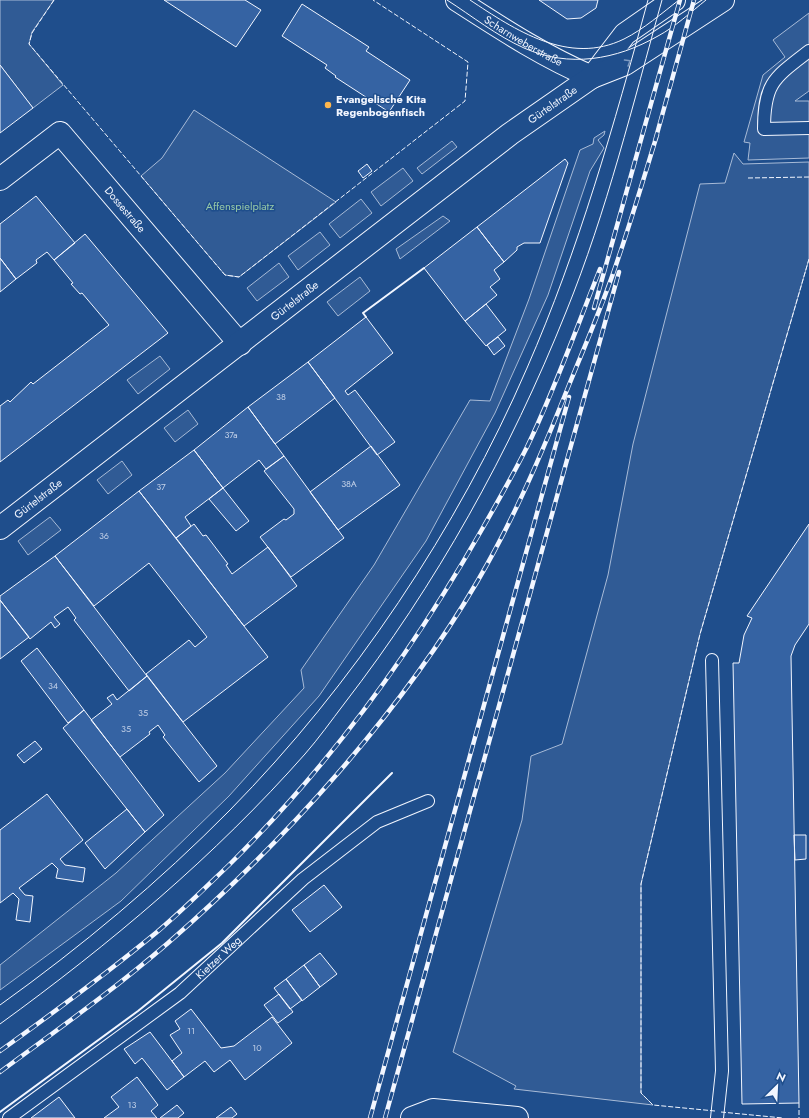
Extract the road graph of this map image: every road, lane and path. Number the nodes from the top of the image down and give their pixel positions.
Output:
1 (457, 0) edge
2 (674, 0) edge
3 (723, 0) edge
4 (809, 52) edge
5 (592, 77) junction
6 (809, 128) edge
7 (0, 179) edge
8 (240, 344) junction
9 (0, 528) edge
10 (712, 660) dead end
11 (428, 801) dead end
12 (10, 1118) edge
13 (412, 1118) edge
14 (517, 1118) edge
15 (717, 1118) edge

1 - 5 main road, Scharnweberstraße
2 - 5 main road, Gürtelstraße
5 -> 3 main road, Gürtelstraße
4 - 6 lane
5 - 8 main road, Gürtelstraße
7 - 8 main road, Dossestraße
8 - 9 main road, Gürtelstraße
10 - 15 lane
11 - 12 lane, Kietzer Weg
13 - 14 main road

